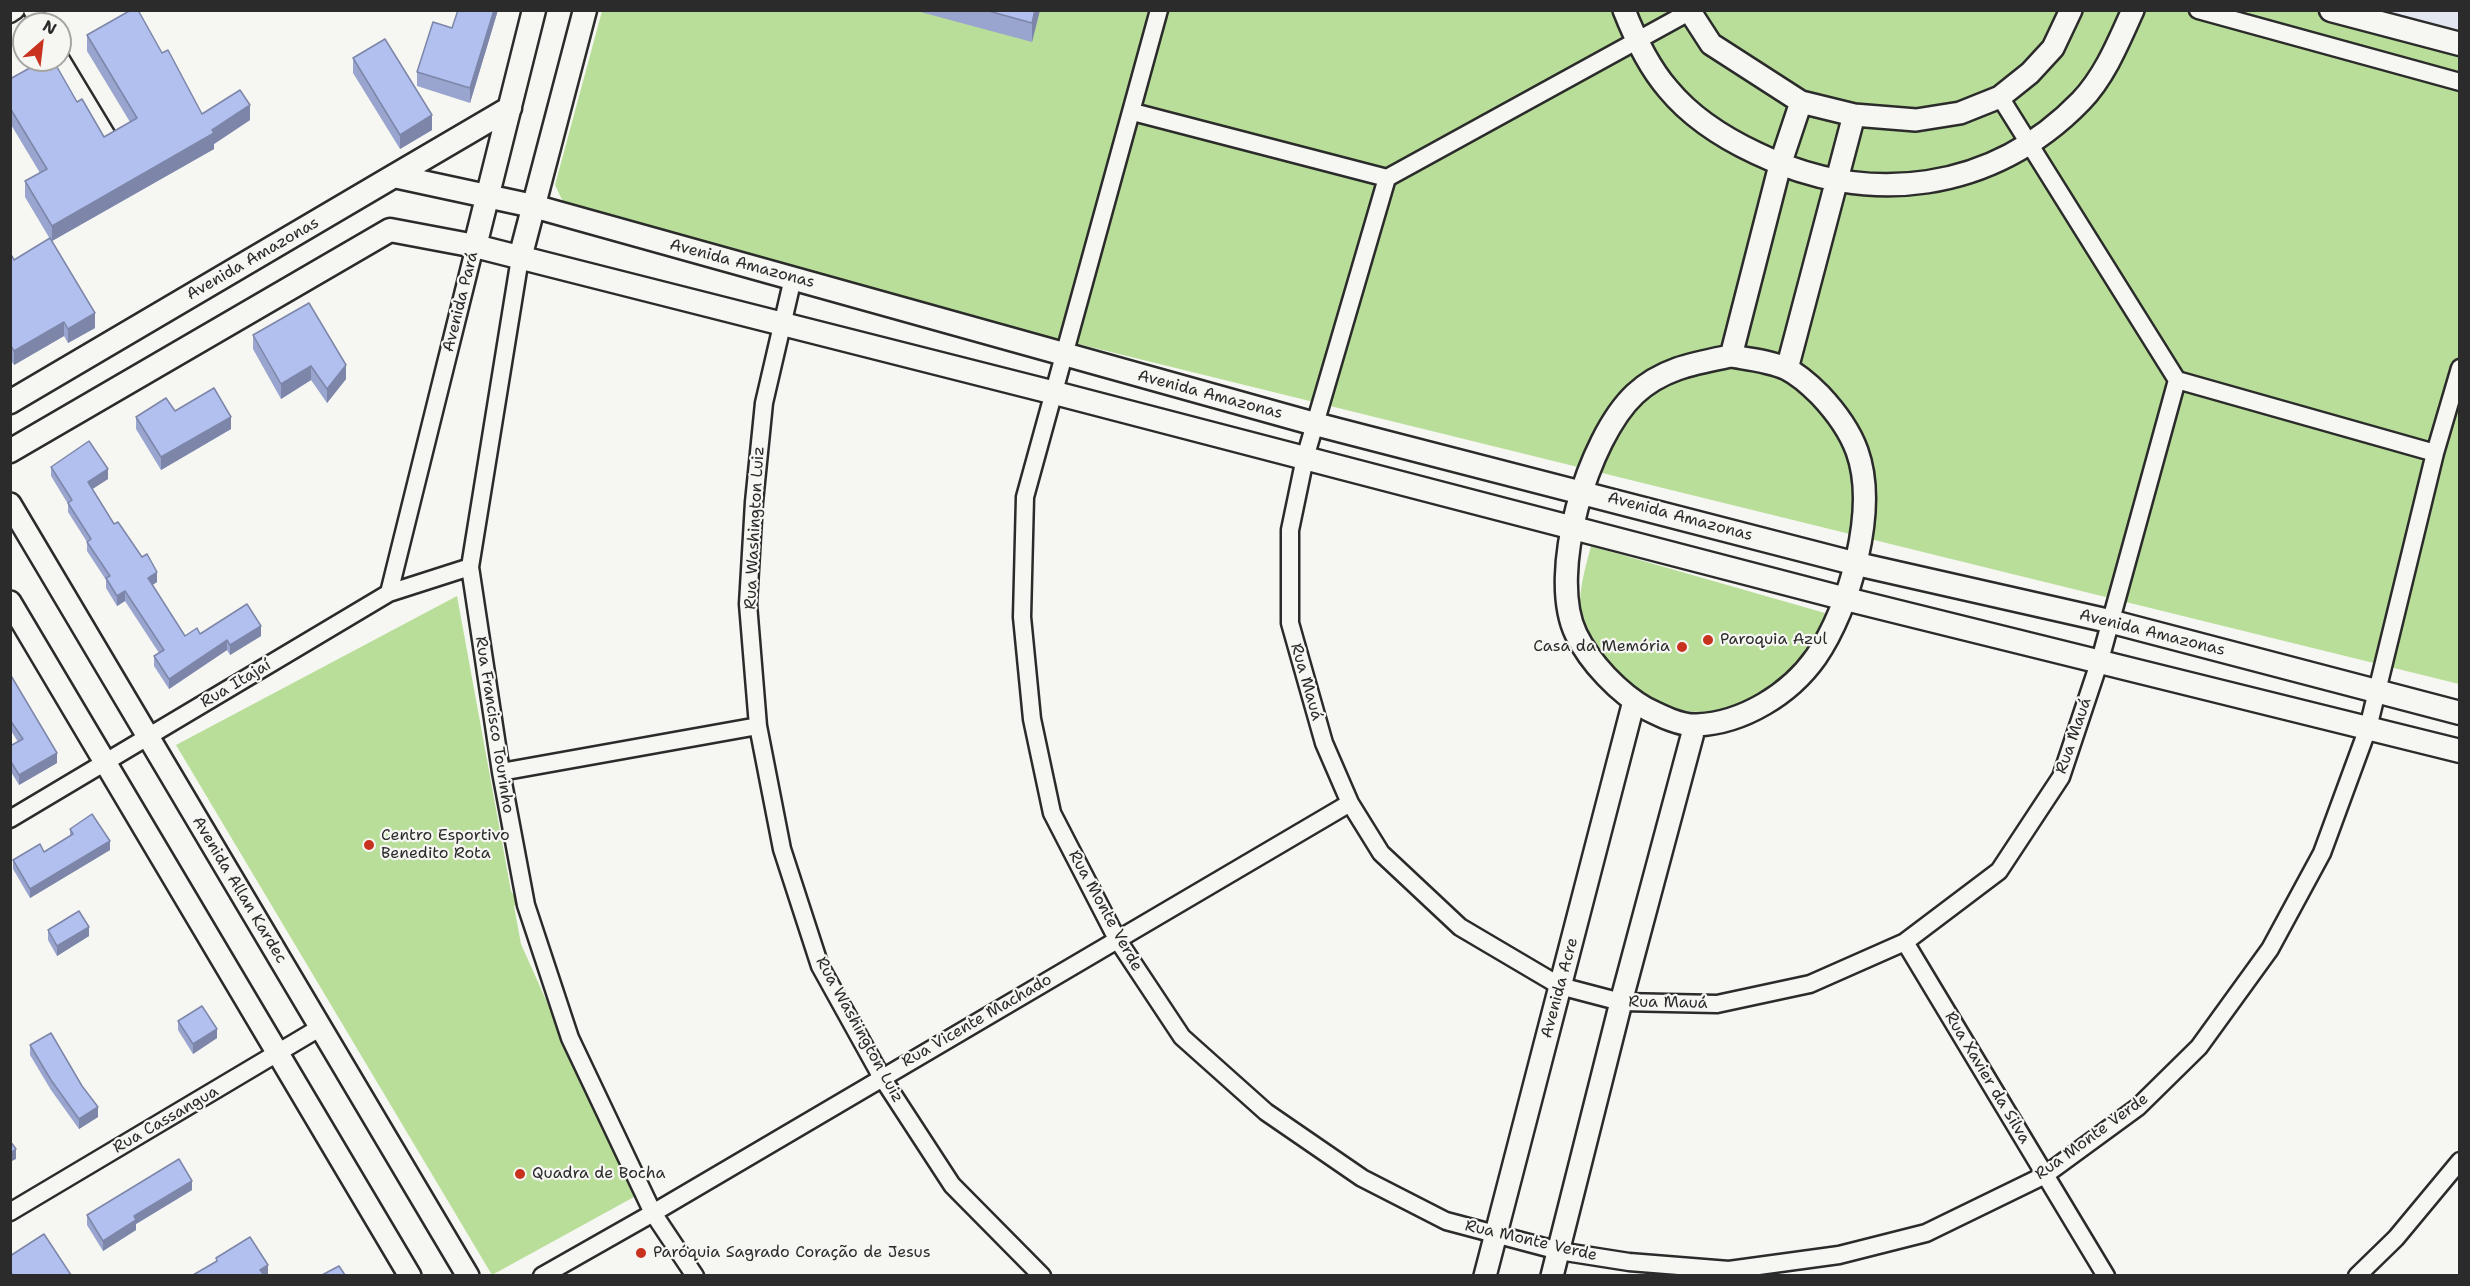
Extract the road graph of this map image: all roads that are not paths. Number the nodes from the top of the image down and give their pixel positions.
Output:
1 (16, 10) edge
2 (534, 10) edge
3 (585, 10) edge
4 (1160, 10) edge
5 (1624, 10) edge
6 (2071, 10) edge
7 (2133, 10) edge
8 (2198, 10) edge
9 (2331, 10) edge
10 (1689, 11) edge
11 (10, 14) edge
12 (1636, 42) junction
13 (2460, 44) edge
14 (68, 72) edge
15 (2460, 82) edge
16 (2000, 97) junction
17 (1801, 102) junction
18 (510, 108) junction
19 (1133, 112) junction
20 (1854, 115) junction
21 (107, 136) edge
22 (2030, 145) junction
23 (1780, 165) junction
24 (394, 176) junction
25 (1387, 178) junction
26 (1834, 182) junction
27 (488, 195) junction
28 (533, 206) junction
29 (475, 246) junction
30 (520, 258) junction
31 (793, 278) junction
32 (781, 324) junction
33 (1064, 356) junction
34 (1731, 356) junction
35 (2460, 368) edge
36 (1787, 369) junction
37 (2177, 380) junction
38 (1055, 393) junction
39 (10, 402) edge
40 (1315, 424) junction
41 (10, 451) edge
42 (2435, 453) junction
43 (1305, 458) junction
44 (1581, 491) junction
45 (10, 504) edge
46 (1572, 527) junction
47 (1857, 564) junction
48 (470, 567) junction
49 (389, 593) junction
50 (1846, 599) junction
51 (10, 602) edge
52 (2109, 621) junction
53 (2100, 660) junction
54 (2377, 692) junction
55 (1634, 701) junction
56 (2460, 713) edge
57 (1695, 725) junction
58 (758, 726) junction
59 (2368, 728) junction
60 (149, 736) junction
61 (2460, 751) edge
62 (105, 762) junction
63 (501, 772) junction
64 (1350, 803) junction
65 (10, 819) edge
66 (1117, 939) junction
67 (1905, 942) junction
68 (1560, 986) junction
69 (1621, 1002) junction
70 (321, 1027) junction
71 (279, 1054) junction
72 (881, 1076) junction
73 (2458, 1166) edge
74 (2045, 1174) junction
75 (10, 1212) edge
76 (653, 1213) junction
77 (1495, 1234) junction
78 (1559, 1251) junction
79 (410, 1275) edge
80 (468, 1275) edge
81 (542, 1275) edge
82 (695, 1275) edge
83 (1042, 1275) edge
84 (1485, 1275) edge
85 (1552, 1275) edge
86 (2106, 1275) edge
87 (2357, 1275) edge

1 - 11 street
2 - 18 main road, Avenida Pará
3 - 28 main road
4 - 19 street, Rua Monte Verde
5 - 12 street
6 - 16 street
7 - 22 street
8 - 15 street
9 - 13 main road
10 - 12 street
10 - 17 street
12 - 23 street
12 - 25 street
14 - 21 street
16 - 20 street
16 - 22 street
17 - 20 street
17 - 23 street
18 - 24 main road
18 - 27 main road, Avenida Pará
19 - 25 street
19 - 33 street, Rua Monte Verde
20 - 26 street
22 - 26 street
22 - 37 street
23 - 26 street
23 - 34 street
24 - 27 main road, Avenida Amazonas
24 - 39 main road, Avenida Amazonas
25 - 40 street, Rua Mauá
26 - 36 street
27 - 28 main road, Avenida Amazonas
27 - 29 main road, Avenida Pará
28 - 30 main road
28 - 31 main road, Avenida Amazonas
29 - 30 main road
29 - 41 main road
29 - 49 street, Avenida Pará
30 - 32 main road
30 - 48 street
31 - 32 street, Rua Washington Luiz
31 - 33 main road, Avenida Amazonas
32 - 38 main road
32 - 58 street, Rua Washington Luiz
33 - 38 street, Rua Monte Verde
33 - 40 main road, Avenida Amazonas
34 - 36 street
34 - 44 street
35 - 42 street, Rua Monte Verde
36 - 47 street
37 - 42 street
37 - 52 street, Rua Mauá
38 - 43 main road
38 - 66 street, Rua Monte Verde
40 - 43 street, Rua Mauá
40 - 44 main road, Avenida Amazonas
42 - 54 street, Rua Monte Verde
43 - 46 main road
43 - 64 street, Rua Mauá
44 - 46 street
44 - 47 main road, Avenida Amazonas
45 - 60 street, Avenida Allan Kardec
46 - 50 main road
46 - 55 street
47 - 50 street
47 - 52 main road, Avenida Amazonas
48 - 49 street, Rua Itajaí
48 - 63 street, Rua Francisco Tourinho
49 - 60 street, Rua Itajaí
50 - 53 main road
50 - 57 street
51 - 62 street
52 - 53 street, Rua Mauá
52 - 54 main road, Avenida Amazonas
53 - 59 main road
53 - 67 street, Rua Mauá
54 - 56 main road, Avenida Amazonas
54 - 59 street, Rua Monte Verde
55 - 57 street
55 - 68 street, Avenida Acre
57 - 69 street
58 - 63 street
58 - 72 street, Rua Washington Luiz
59 - 61 main road
59 - 74 street, Rua Monte Verde
60 - 62 street, Rua Itajaí
60 - 70 street, Avenida Allan Kardec
62 - 65 street, Rua Itajaí
62 - 71 street
63 - 76 street, Rua Francisco Tourinho
64 - 66 street, Rua Vicente Machado
64 - 68 street, Rua Mauá
66 - 72 street, Rua Vicente Machado
66 - 77 street, Rua Monte Verde
67 - 69 street, Rua Mauá
67 - 74 street, Rua Xavier da Silva
68 - 69 street, Rua Mauá
68 - 77 street, Avenida Acre
69 - 78 street
70 - 71 street, Rua Cassangua
70 - 80 street, Avenida Allan Kardec
71 - 75 street, Rua Cassangua
71 - 79 street
72 - 76 street, Rua Vicente Machado
72 - 83 street, Rua Washington Luiz
73 - 87 street
74 - 78 street, Rua Monte Verde
74 - 86 street, Rua Xavier da Silva
76 - 81 street, Rua Vicente Machado
76 - 82 street, Rua Francisco Tourinho
77 - 78 street, Rua Monte Verde
77 - 84 street, Avenida Acre
78 - 85 street

